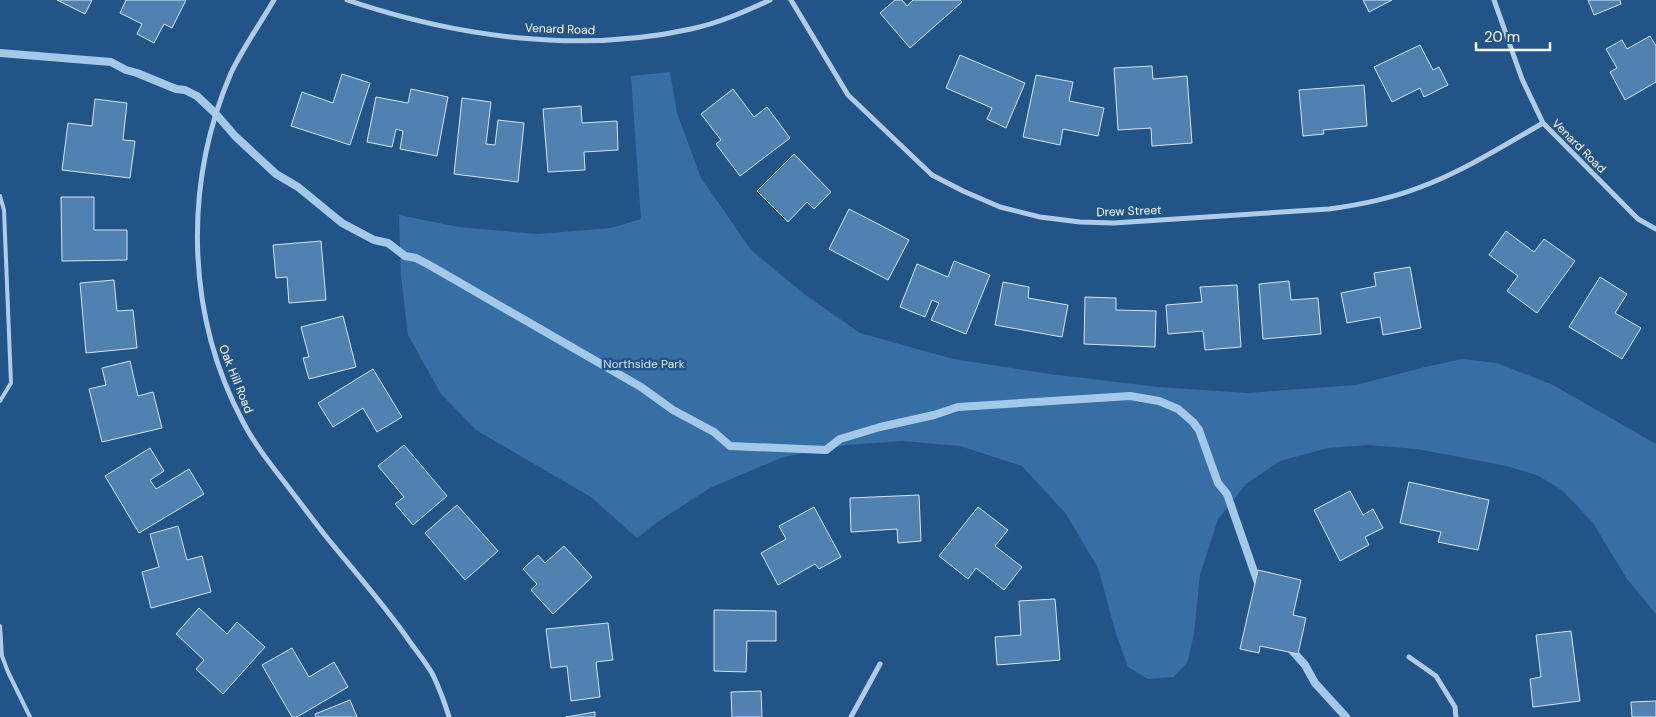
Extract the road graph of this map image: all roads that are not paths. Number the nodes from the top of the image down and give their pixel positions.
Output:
1 (274, 0) edge
2 (347, 0) edge
3 (770, 0) edge
4 (791, 0) edge
5 (1494, 0) edge
6 (1543, 123) junction
7 (0, 196) edge
8 (1656, 230) edge
9 (0, 401) edge
10 (0, 626) edge
11 (1409, 657) dead end
12 (880, 664) dead end
13 (30, 717) edge
14 (449, 717) edge
15 (851, 717) edge
16 (1456, 717) edge

1 - 14 street, Oak Hill Road
2 - 3 street, Venard Road
4 - 6 street, Drew Street
5 - 6 street, Venard Road
6 - 8 street, Venard Road
7 - 9 lane
10 - 13 lane
11 - 16 street
12 - 15 street

